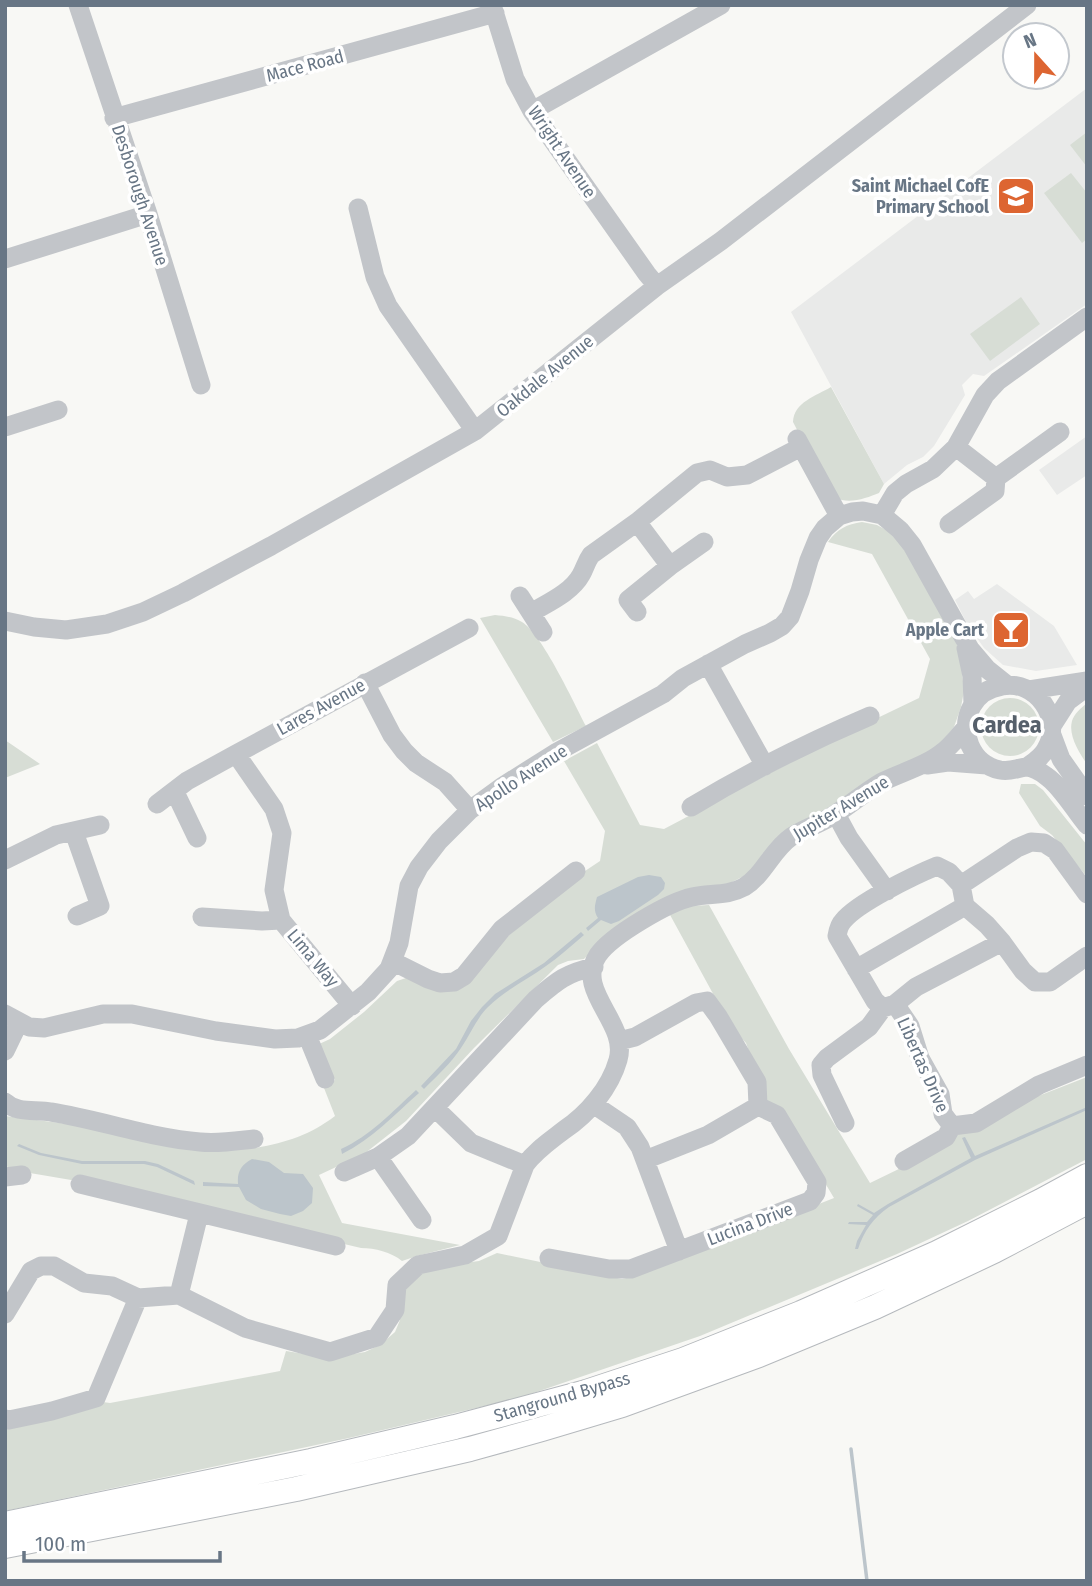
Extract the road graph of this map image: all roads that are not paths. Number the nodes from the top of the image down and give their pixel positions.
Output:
1 (78, 5) edge
2 (722, 5) edge
3 (1027, 5) edge
4 (493, 9) edge
5 (532, 111) junction
6 (114, 118) junction
7 (358, 208) dead end
8 (148, 214) junction
9 (5, 259) edge
10 (657, 286) junction
11 (1087, 317) edge
12 (201, 385) dead end
13 (58, 410) dead end
14 (5, 427) edge
15 (475, 431) junction
16 (1060, 432) dead end
17 (956, 447) junction
18 (996, 478) junction
19 (882, 515) junction
20 (839, 516) junction
21 (637, 522) junction
22 (949, 524) dead end
23 (704, 542) dead end
24 (670, 566) junction
25 (637, 612) dead end
26 (5, 621) edge
27 (470, 628) dead end
28 (543, 632) dead end
29 (961, 634) junction
30 (708, 664) junction
31 (1087, 681) edge
32 (365, 683) junction
33 (1007, 685) junction
34 (1087, 688) edge
35 (1030, 690) junction
36 (973, 704) junction
37 (870, 716) dead end
38 (966, 728) junction
39 (1052, 730) junction
40 (236, 754) junction
41 (987, 765) junction
42 (765, 766) junction
43 (916, 767) junction
44 (1027, 767) junction
45 (175, 792) junction
46 (1087, 796) edge
47 (157, 804) dead end
48 (691, 807) dead end
49 (470, 810) junction
50 (836, 814) junction
51 (100, 825) dead end
52 (1087, 825) edge
53 (74, 832) junction
54 (197, 838) dead end
55 (5, 859) edge
56 (576, 871) dead end
57 (961, 885) junction
58 (887, 891) junction
59 (1087, 894) edge
60 (965, 906) junction
61 (77, 916) dead end
62 (202, 917) dead end
63 (281, 920) junction
64 (1002, 942) junction
65 (1087, 956) edge
66 (392, 961) junction
67 (594, 967) junction
68 (856, 970) junction
69 (352, 1006) junction
70 (889, 1006) junction
71 (12, 1018) edge
72 (307, 1035) junction
73 (619, 1041) junction
74 (5, 1051) edge
75 (1087, 1065) edge
76 (325, 1079) dead end
77 (5, 1102) edge
78 (593, 1104) junction
79 (758, 1106) junction
80 (435, 1108) junction
81 (845, 1123) dead end
82 (952, 1126) junction
83 (254, 1139) dead end
84 (378, 1157) junction
85 (645, 1160) junction
86 (904, 1161) dead end
87 (525, 1165) junction
88 (344, 1172) dead end
89 (1087, 1176) edge
90 (80, 1184) dead end
91 (1087, 1202) edge
92 (199, 1214) junction
93 (422, 1220) dead end
94 (336, 1246) dead end
95 (679, 1251) junction
96 (549, 1258) dead end
97 (179, 1294) junction
98 (138, 1298) junction
99 (5, 1314) edge
100 (5, 1419) edge
101 (5, 1524) edge
102 (5, 1546) edge

1 - 6 street, Desborough Avenue
2 - 5 street
3 - 10 street, Oakdale Avenue
4 - 5 street, Wright Avenue
4 - 6 street, Mace Road
5 - 10 street, Wright Avenue
6 - 8 street, Desborough Avenue
7 - 15 street
8 - 9 street
8 - 12 street, Desborough Avenue
10 - 15 street, Oakdale Avenue
11 - 17 street
13 - 14 street
15 - 26 street, Oakdale Avenue
16 - 18 street
17 - 18 street
17 - 19 street
18 - 22 street
19 - 20 street
19 - 29 street
20 - 21 street
20 - 30 street, Apollo Avenue
21 - 24 street
21 - 28 street
23 - 24 street
24 - 25 street
27 - 32 street, Lares Avenue
29 - 33 street
29 - 36 street
30 - 42 street
30 - 49 street, Apollo Avenue
31 - 35 street
32 - 40 street, Lares Avenue
32 - 49 street
33 - 35 street
33 - 36 street
34 - 39 street
35 - 39 street
36 - 38 street
37 - 42 street
38 - 41 street
38 - 43 street, Jupiter Avenue
39 - 44 street
39 - 46 street
40 - 45 street, Lares Avenue
40 - 63 street, Lima Way
41 - 43 street, Jupiter Avenue
41 - 44 street
42 - 48 street
43 - 50 street, Jupiter Avenue
44 - 52 street
45 - 47 street, Lares Avenue
45 - 54 street
49 - 66 street, Apollo Avenue
50 - 58 street
50 - 67 street, Jupiter Avenue
51 - 53 street
53 - 55 street
53 - 61 street
56 - 66 street
57 - 58 street, Libertas Drive
57 - 59 street
57 - 60 street
58 - 68 street, Libertas Drive
60 - 64 street
60 - 68 street
62 - 63 street
63 - 69 street, Lima Way
64 - 65 street
64 - 70 street
66 - 69 street, Apollo Avenue
67 - 73 street
67 - 80 street
68 - 70 street, Libertas Drive
69 - 72 street, Apollo Avenue
70 - 81 street
70 - 82 street, Libertas Drive
71 - 72 street, Apollo Avenue
71 - 74 street
72 - 76 street
73 - 78 street
73 - 79 street
75 - 82 street
77 - 83 street
78 - 85 street
78 - 87 street
79 - 85 street
79 - 95 street, Lucina Drive
80 - 84 street
80 - 87 street
82 - 86 street
84 - 88 street
84 - 93 street
85 - 95 street
87 - 97 street
89 - 101 main road, Stanground Bypass
90 - 92 street
91 - 102 main road, Stanground Bypass
92 - 94 street
92 - 97 street
95 - 96 street, Lucina Drive
97 - 98 street
98 - 99 street
98 - 100 street

